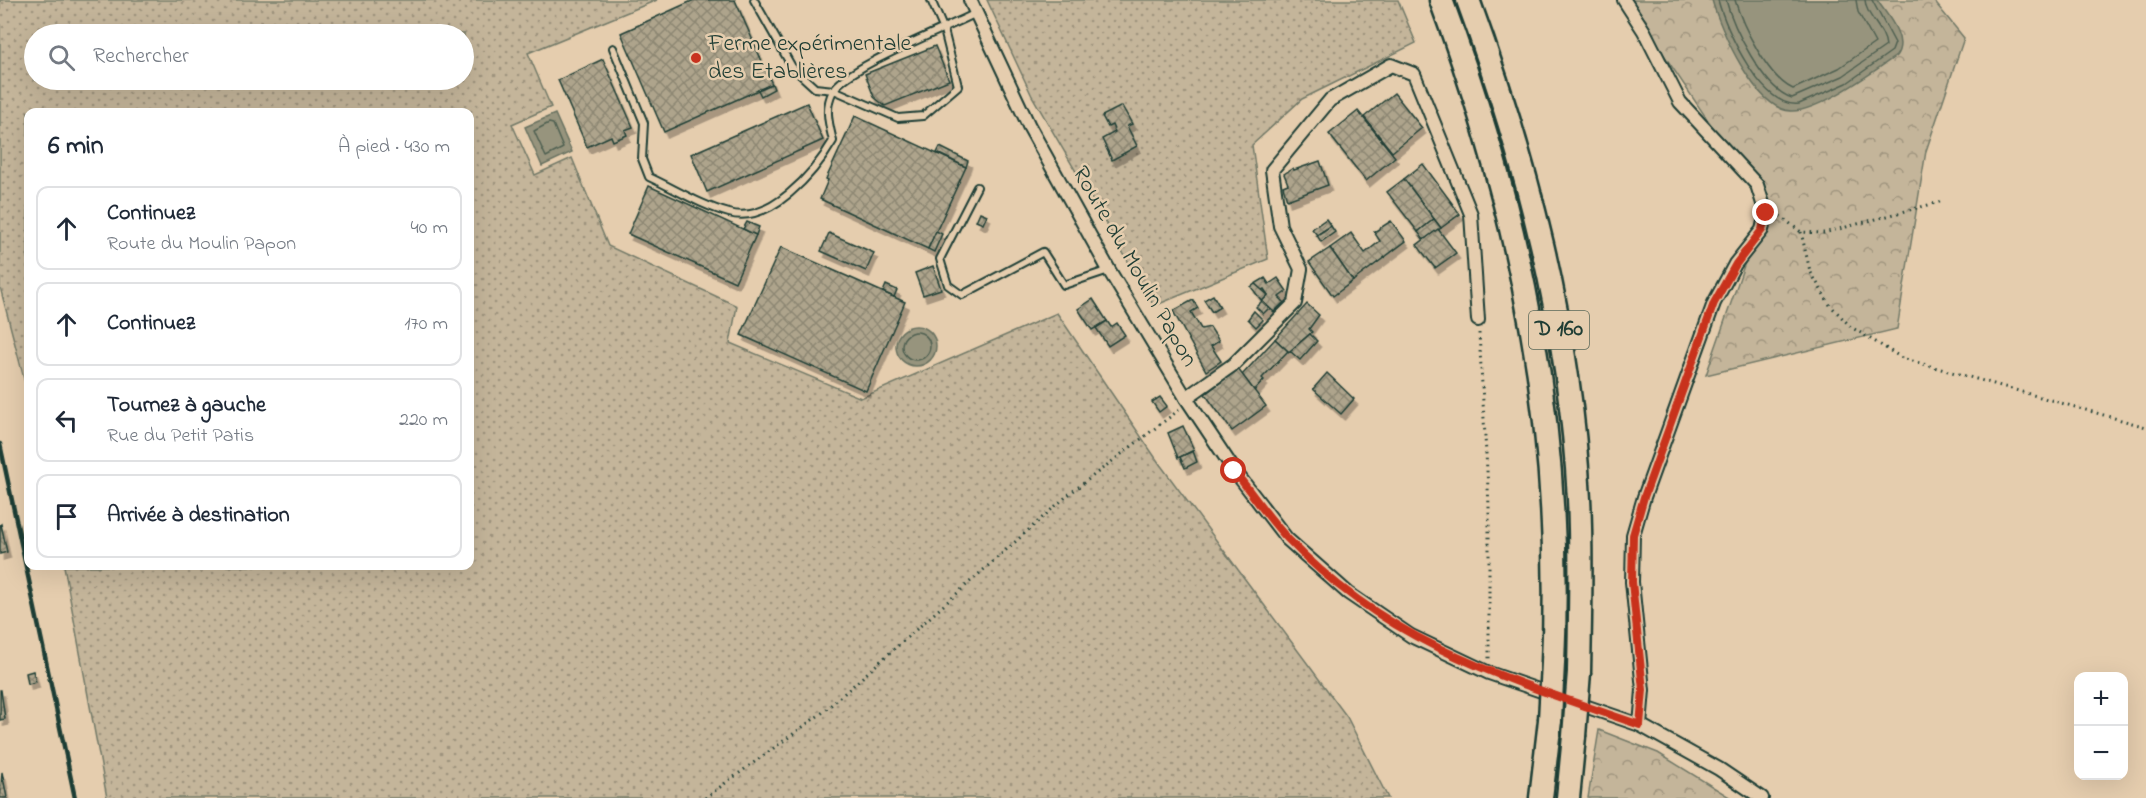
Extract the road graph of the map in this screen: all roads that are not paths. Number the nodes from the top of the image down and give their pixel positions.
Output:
1 (754, 0) edge
2 (931, 0) edge
3 (969, 0) edge
4 (1441, 0) edge
5 (1468, 0) edge
6 (1624, 0) edge
7 (976, 13) junction
8 (944, 30) junction
9 (613, 48) dead end
10 (834, 90) junction
11 (977, 187) dead end
12 (1109, 270) junction
13 (1478, 320) road end
14 (1186, 398) junction
15 (1640, 725) junction
16 (1541, 798) edge
17 (1568, 798) edge
18 (1762, 798) edge

1 - 10 lane
2 - 8 lane
3 - 7 street, Route du Moulin Papon
4 - 16 highway, D 160, bridge
5 - 17 highway, D 160, bridge
6 - 15 street
7 - 8 lane
7 - 12 street, Route du Moulin Papon
8 - 10 lane
8 - 10 lane
9 - 10 lane
11 - 12 lane
12 - 14 street, Route du Moulin Papon
13 - 14 street
14 - 15 street, Route du Moulin Papon
15 - 18 street, Route du Moulin Papon

